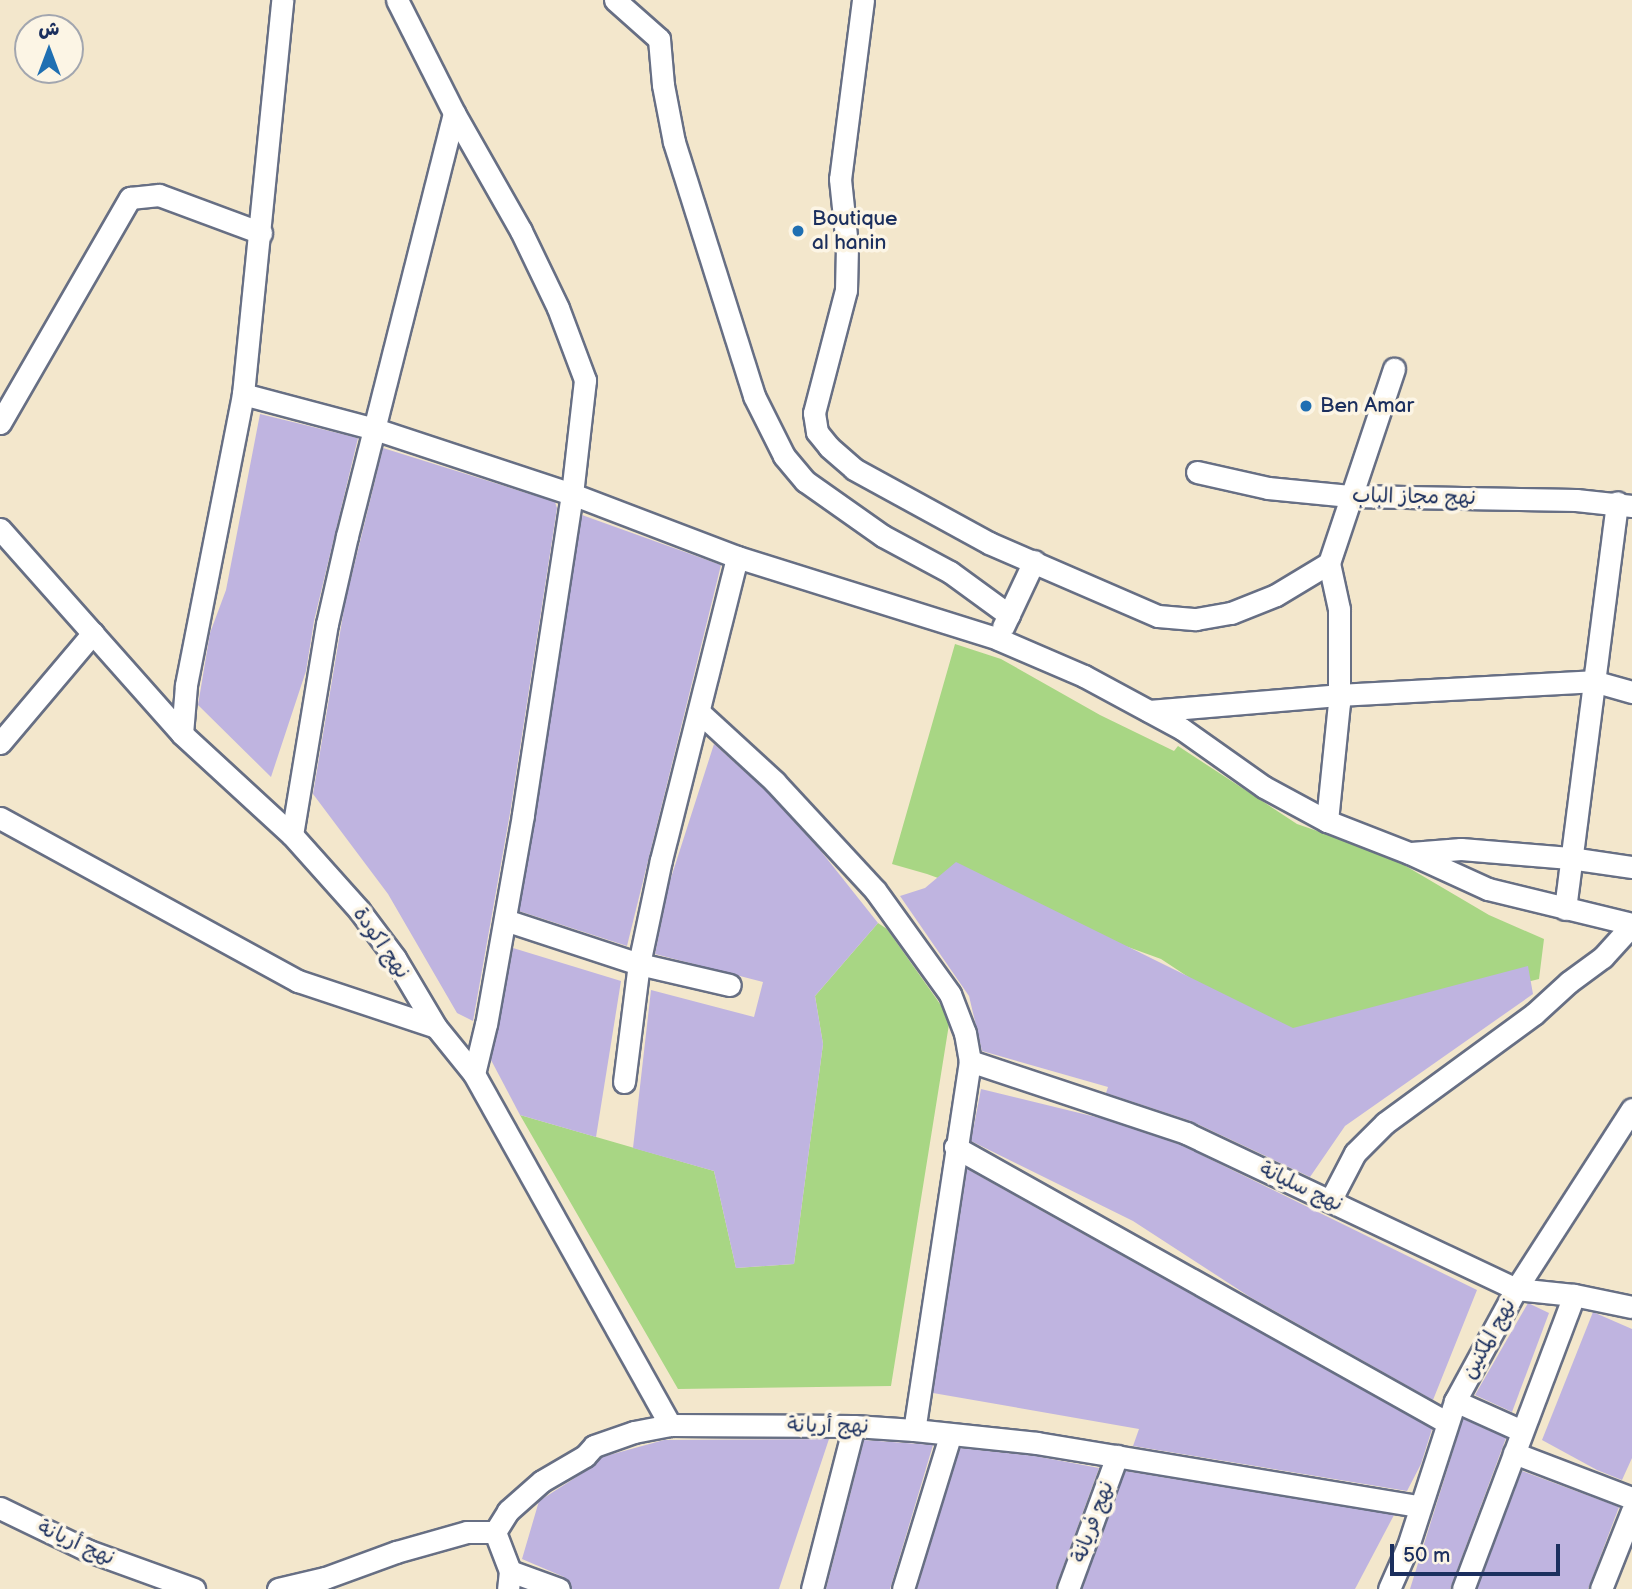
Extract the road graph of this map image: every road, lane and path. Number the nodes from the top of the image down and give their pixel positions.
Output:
1 (282, 0) edge
2 (397, 0) edge
3 (615, 0) edge
4 (863, 0) edge
5 (454, 113) junction
6 (261, 233) junction
7 (1394, 369) dead end
8 (243, 394) junction
9 (0, 423) edge
10 (375, 429) junction
11 (1197, 472) dead end
12 (572, 494) junction
13 (1350, 496) junction
14 (1625, 504) edge
15 (0, 529) edge
16 (737, 556) junction
17 (1034, 561) junction
18 (1329, 563) junction
19 (1009, 615) junction
20 (93, 633) junction
21 (998, 639) junction
22 (1592, 681) junction
23 (1632, 692) edge
24 (1338, 695) junction
25 (1149, 711) junction
26 (699, 712) junction
27 (182, 734) junction
28 (0, 743) edge
29 (0, 818) edge
30 (1327, 821) junction
31 (292, 835) junction
32 (1409, 853) junction
33 (1570, 858) junction
34 (1632, 867) edge
35 (1565, 909) junction
36 (505, 920) junction
37 (1632, 925) edge
38 (639, 964) junction
39 (730, 985) dead end
40 (436, 1027) junction
41 (970, 1061) junction
42 (474, 1074) junction
43 (624, 1082) dead end
44 (1632, 1109) edge
45 (955, 1147) junction
46 (1330, 1201) junction
47 (1516, 1289) junction
48 (1574, 1295) junction
49 (1629, 1302) edge
50 (1455, 1401) junction
51 (1446, 1422) junction
52 (670, 1425) junction
53 (854, 1426) junction
54 (914, 1430) junction
55 (1522, 1431) junction
56 (950, 1436) junction
57 (1514, 1452) junction
58 (1117, 1456) junction
59 (1632, 1498) edge
60 (1418, 1506) junction
61 (0, 1508) edge
62 (1632, 1511) edge
63 (495, 1532) junction
64 (509, 1580) edge
65 (194, 1589) edge
66 (278, 1589) edge
67 (559, 1589) edge
68 (812, 1589) edge
69 (903, 1589) edge
70 (1068, 1589) edge
71 (1389, 1589) edge
72 (1463, 1589) edge
73 (1601, 1589) edge

1 - 6 street
2 - 5 street
3 - 19 street
4 - 17 street
5 - 10 street
5 - 12 street
6 - 8 street
6 - 9 street
7 - 13 street
8 - 10 street
8 - 27 street
10 - 12 street
10 - 31 street
11 - 13 street, نهج مجاز الباب
12 - 16 street
12 - 36 street
13 - 14 street, نهج مجاز الباب
13 - 18 street
14 - 22 street
15 - 20 street, نهج اكودة
16 - 21 street
16 - 26 street
17 - 18 street
17 - 19 street
18 - 24 street
19 - 21 street
20 - 27 street, نهج اكودة
20 - 28 street
21 - 25 street
22 - 23 street
22 - 24 street
22 - 33 street
24 - 25 street
24 - 30 street
25 - 30 street
26 - 38 street
26 - 41 street
27 - 31 street, نهج اكودة
29 - 40 street
30 - 32 street
31 - 40 street, نهج اكودة
32 - 33 street
32 - 35 street
33 - 34 street
33 - 35 street
35 - 37 street
36 - 38 street
36 - 42 street
37 - 46 street
38 - 39 street
38 - 43 street
40 - 42 street, نهج اكودة
41 - 45 street
41 - 46 street, نهج سليانة
42 - 52 street, نهج اكودة
44 - 47 street, نهج المكنين
45 - 51 street
45 - 54 street
46 - 47 street, نهج سليانة
47 - 48 street, نهج سليانة
47 - 50 street, نهج المكنين
48 - 49 street, نهج سليانة
48 - 55 street
50 - 51 street, نهج المكنين
50 - 55 street
51 - 60 street, نهج المكنين
52 - 53 street, نهج أريانة
52 - 63 street, نهج أريانة
53 - 54 street, نهج أريانة
53 - 68 street
54 - 56 street, نهج أريانة
55 - 57 street
56 - 58 street, نهج أريانة
56 - 69 street
57 - 59 street
57 - 72 street
58 - 60 street, نهج أريانة
58 - 70 street, نهج فريانة
60 - 71 street, نهج المكنين
61 - 65 street, نهج أريانة
62 - 73 street
63 - 64 street
63 - 66 street
64 - 67 street

